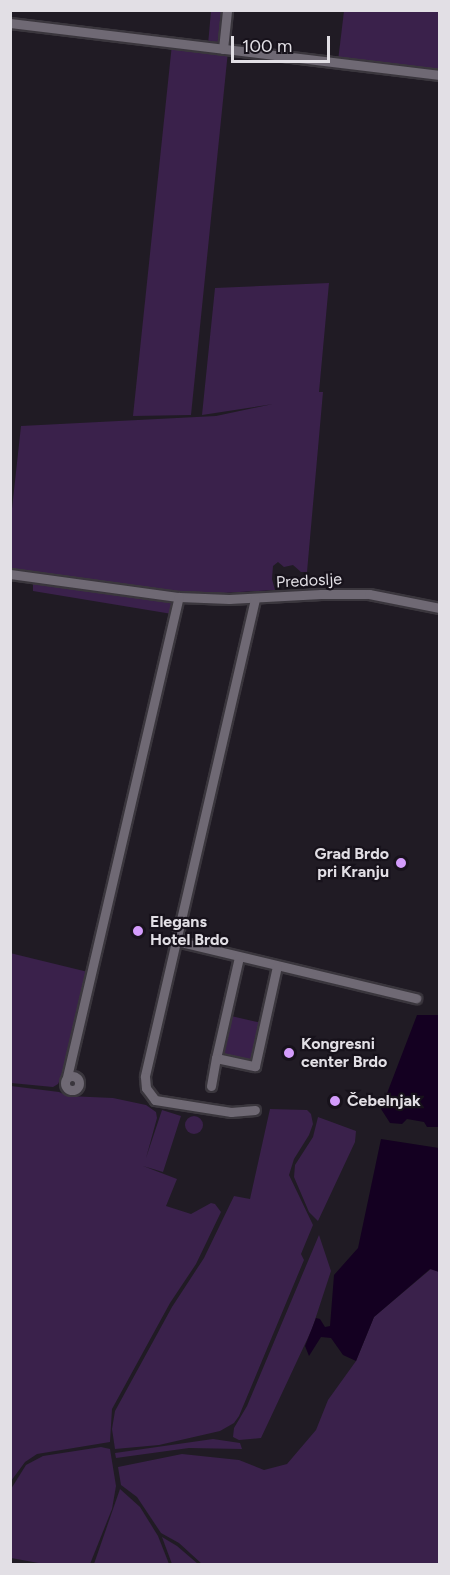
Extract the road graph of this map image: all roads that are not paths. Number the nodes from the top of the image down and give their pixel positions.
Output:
1 (227, 10) edge
2 (10, 23) edge
3 (223, 49) junction
4 (440, 75) edge
5 (10, 574) edge
6 (179, 597) junction
7 (255, 599) junction
8 (440, 608) edge
9 (177, 941) junction
10 (239, 957) junction
11 (277, 966) junction
12 (416, 998) dead end
13 (216, 1058) junction
14 (71, 1076) dead end
15 (211, 1086) dead end
16 (255, 1110) dead end

1 - 3 street
2 - 3 street
3 - 4 street
5 - 6 street, Predoslje
6 - 7 street, Predoslje
6 - 14 street
7 - 8 street, Predoslje
7 - 9 street
9 - 10 street
9 - 16 street
10 - 11 street
10 - 13 street
11 - 12 street
11 - 13 street
13 - 15 street

